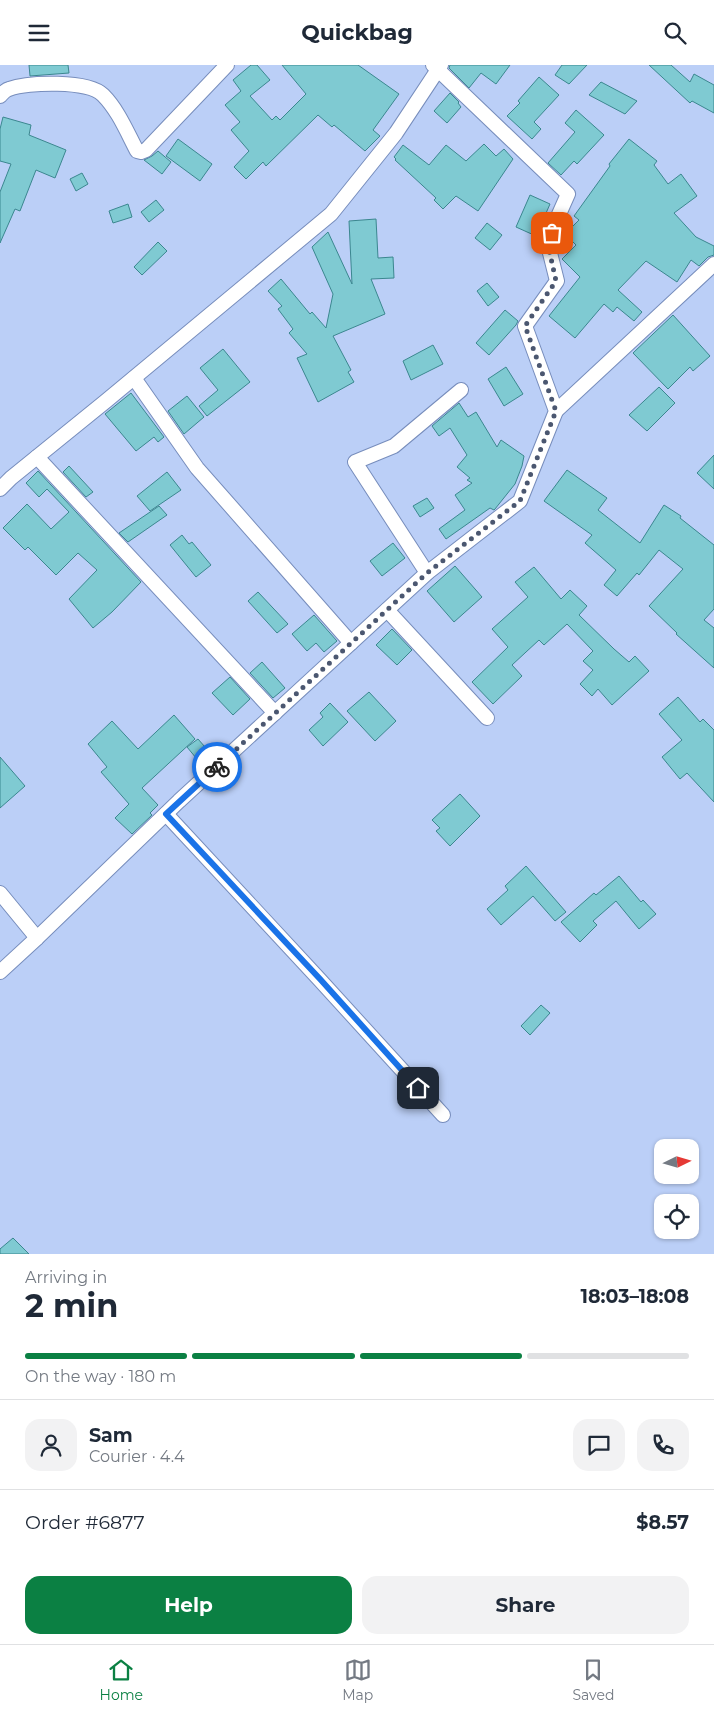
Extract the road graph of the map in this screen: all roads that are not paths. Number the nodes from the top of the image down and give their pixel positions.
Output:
1 (228, 65) edge
2 (438, 67) edge
3 (0, 96) edge
4 (714, 264) edge
5 (134, 378) junction
6 (461, 391) dead end
7 (556, 411) junction
8 (37, 457) junction
9 (0, 489) edge
10 (427, 573) junction
11 (387, 610) junction
12 (350, 643) junction
13 (275, 713) junction
14 (487, 718) dead end
15 (166, 814) junction
16 (0, 893) edge
17 (37, 938) junction
18 (0, 972) edge
19 (443, 1115) dead end

1 - 3 street
2 - 5 street
2 - 7 street
4 - 7 street
5 - 8 street
5 - 12 street
6 - 10 street
7 - 10 street
8 - 9 street
8 - 13 street
10 - 11 street
11 - 12 street
11 - 14 street
12 - 13 street
13 - 15 street
15 - 17 street
15 - 19 street
16 - 17 street
17 - 18 street

